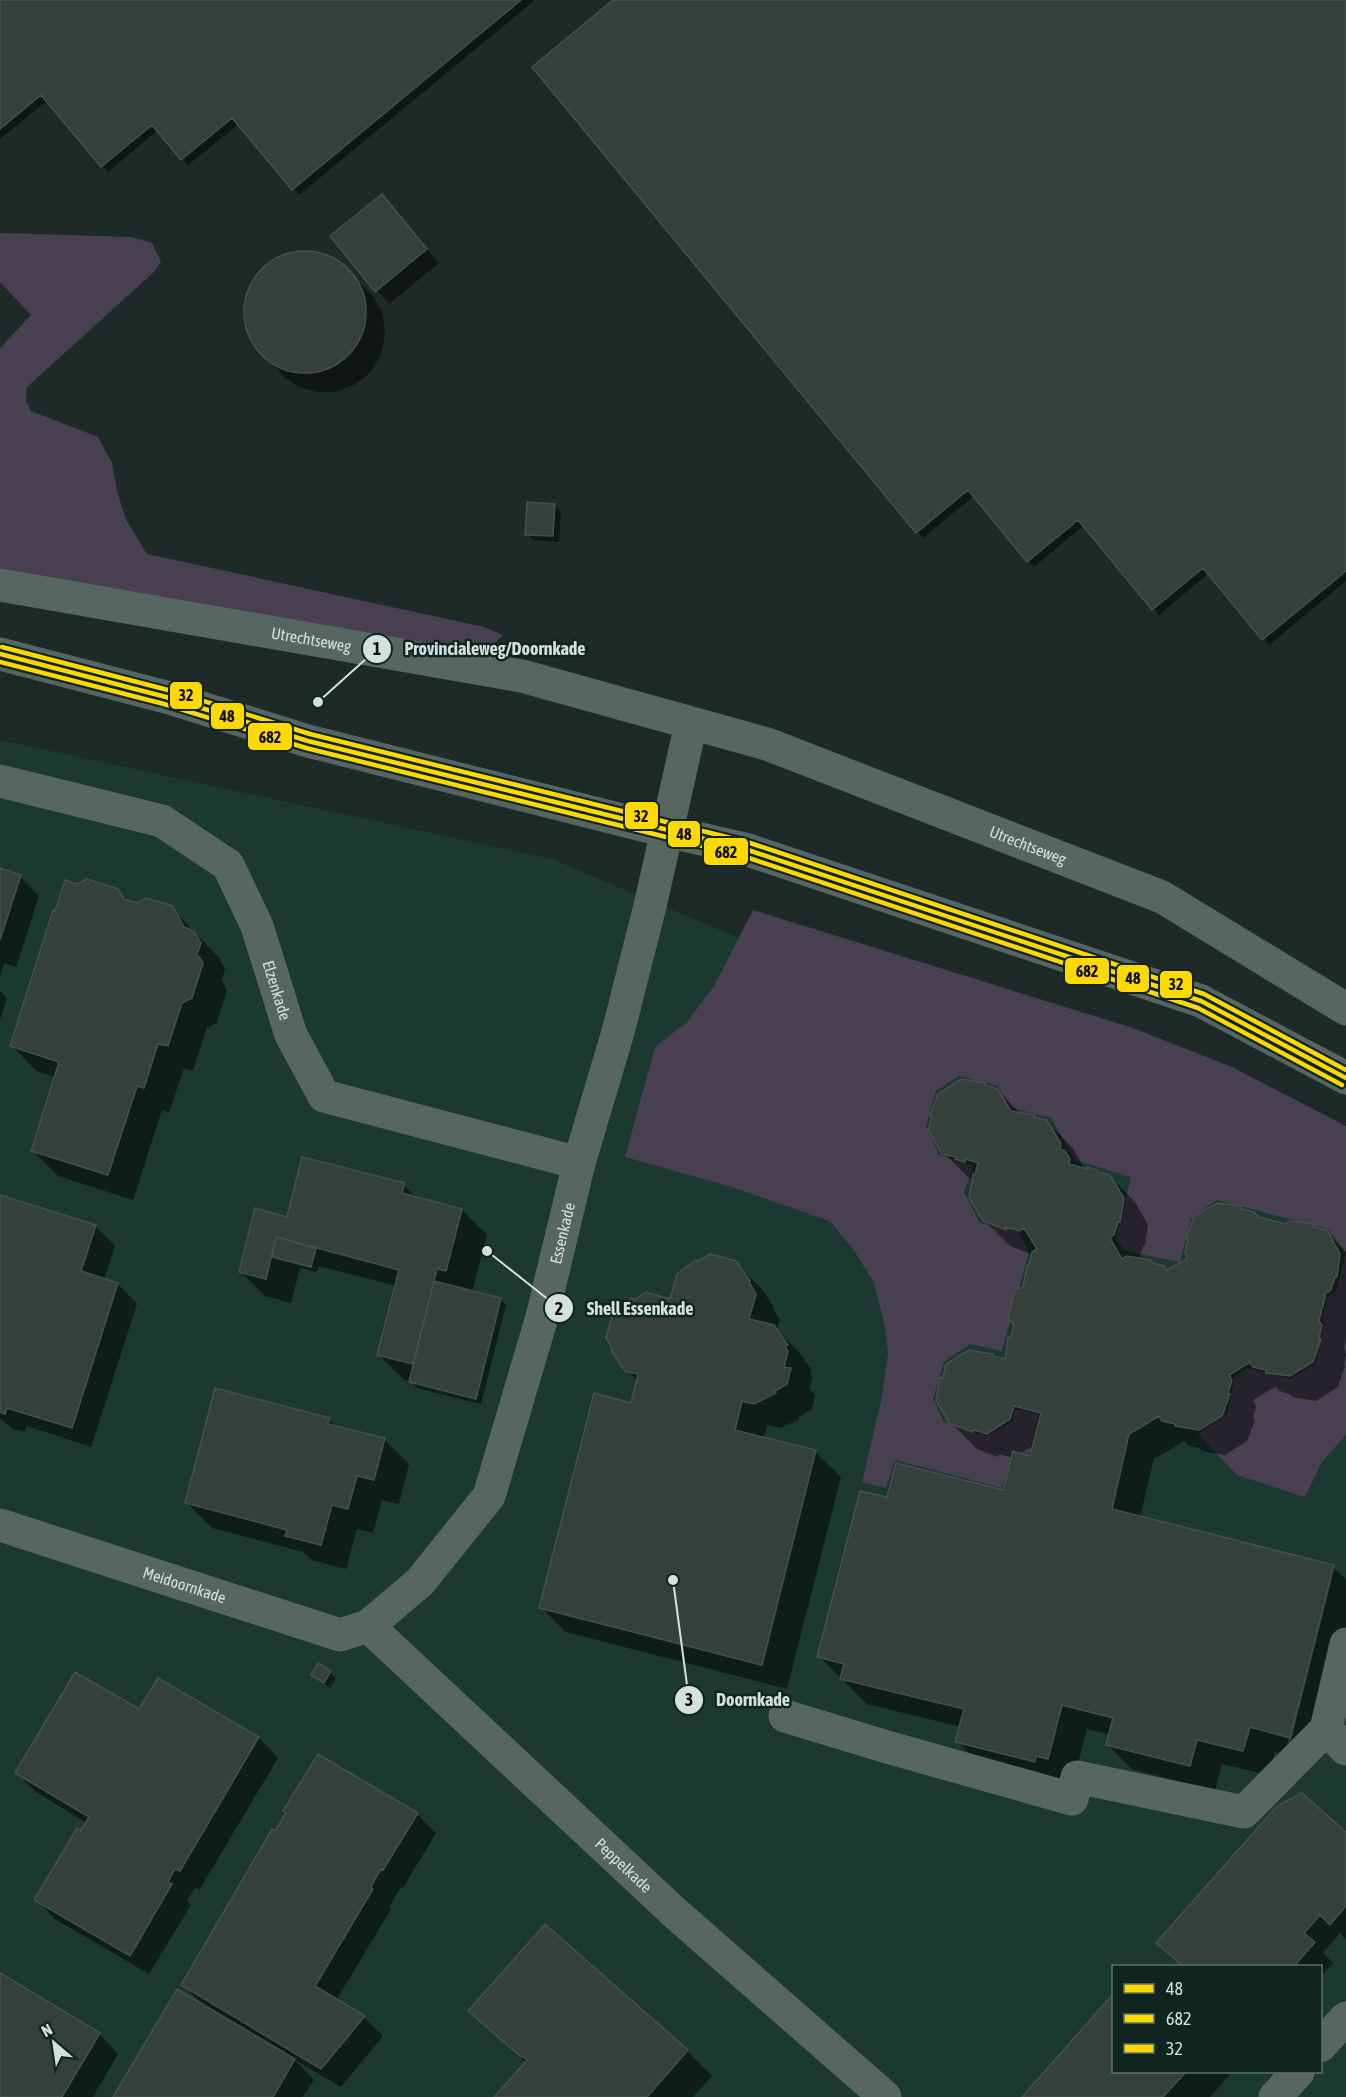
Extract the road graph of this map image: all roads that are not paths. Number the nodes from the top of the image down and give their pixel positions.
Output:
1 (0, 585) edge
2 (0, 654) edge
3 (690, 724) junction
4 (0, 781) edge
5 (666, 831) junction
6 (1346, 1009) edge
7 (1346, 1078) edge
8 (579, 1163) junction
9 (0, 1525) edge
10 (368, 1626) junction
11 (1346, 1644) edge
12 (786, 1716) dead end
13 (1336, 1739) edge
14 (1346, 2018) edge
15 (1322, 2044) edge
16 (1297, 2073) edge
17 (885, 2097) edge
18 (1275, 2097) edge

1 - 3 street, Utrechtseweg
2 - 5 main road
3 - 5 street
3 - 6 street, Utrechtseweg
4 - 8 street, Elzenkade
5 - 7 main road
5 - 8 street, Essenkade
8 - 10 street, Essenkade
9 - 10 street, Meidoornkade
10 - 17 street, Peppelkade
11 - 13 street
12 - 13 street
14 - 15 street
16 - 18 street

